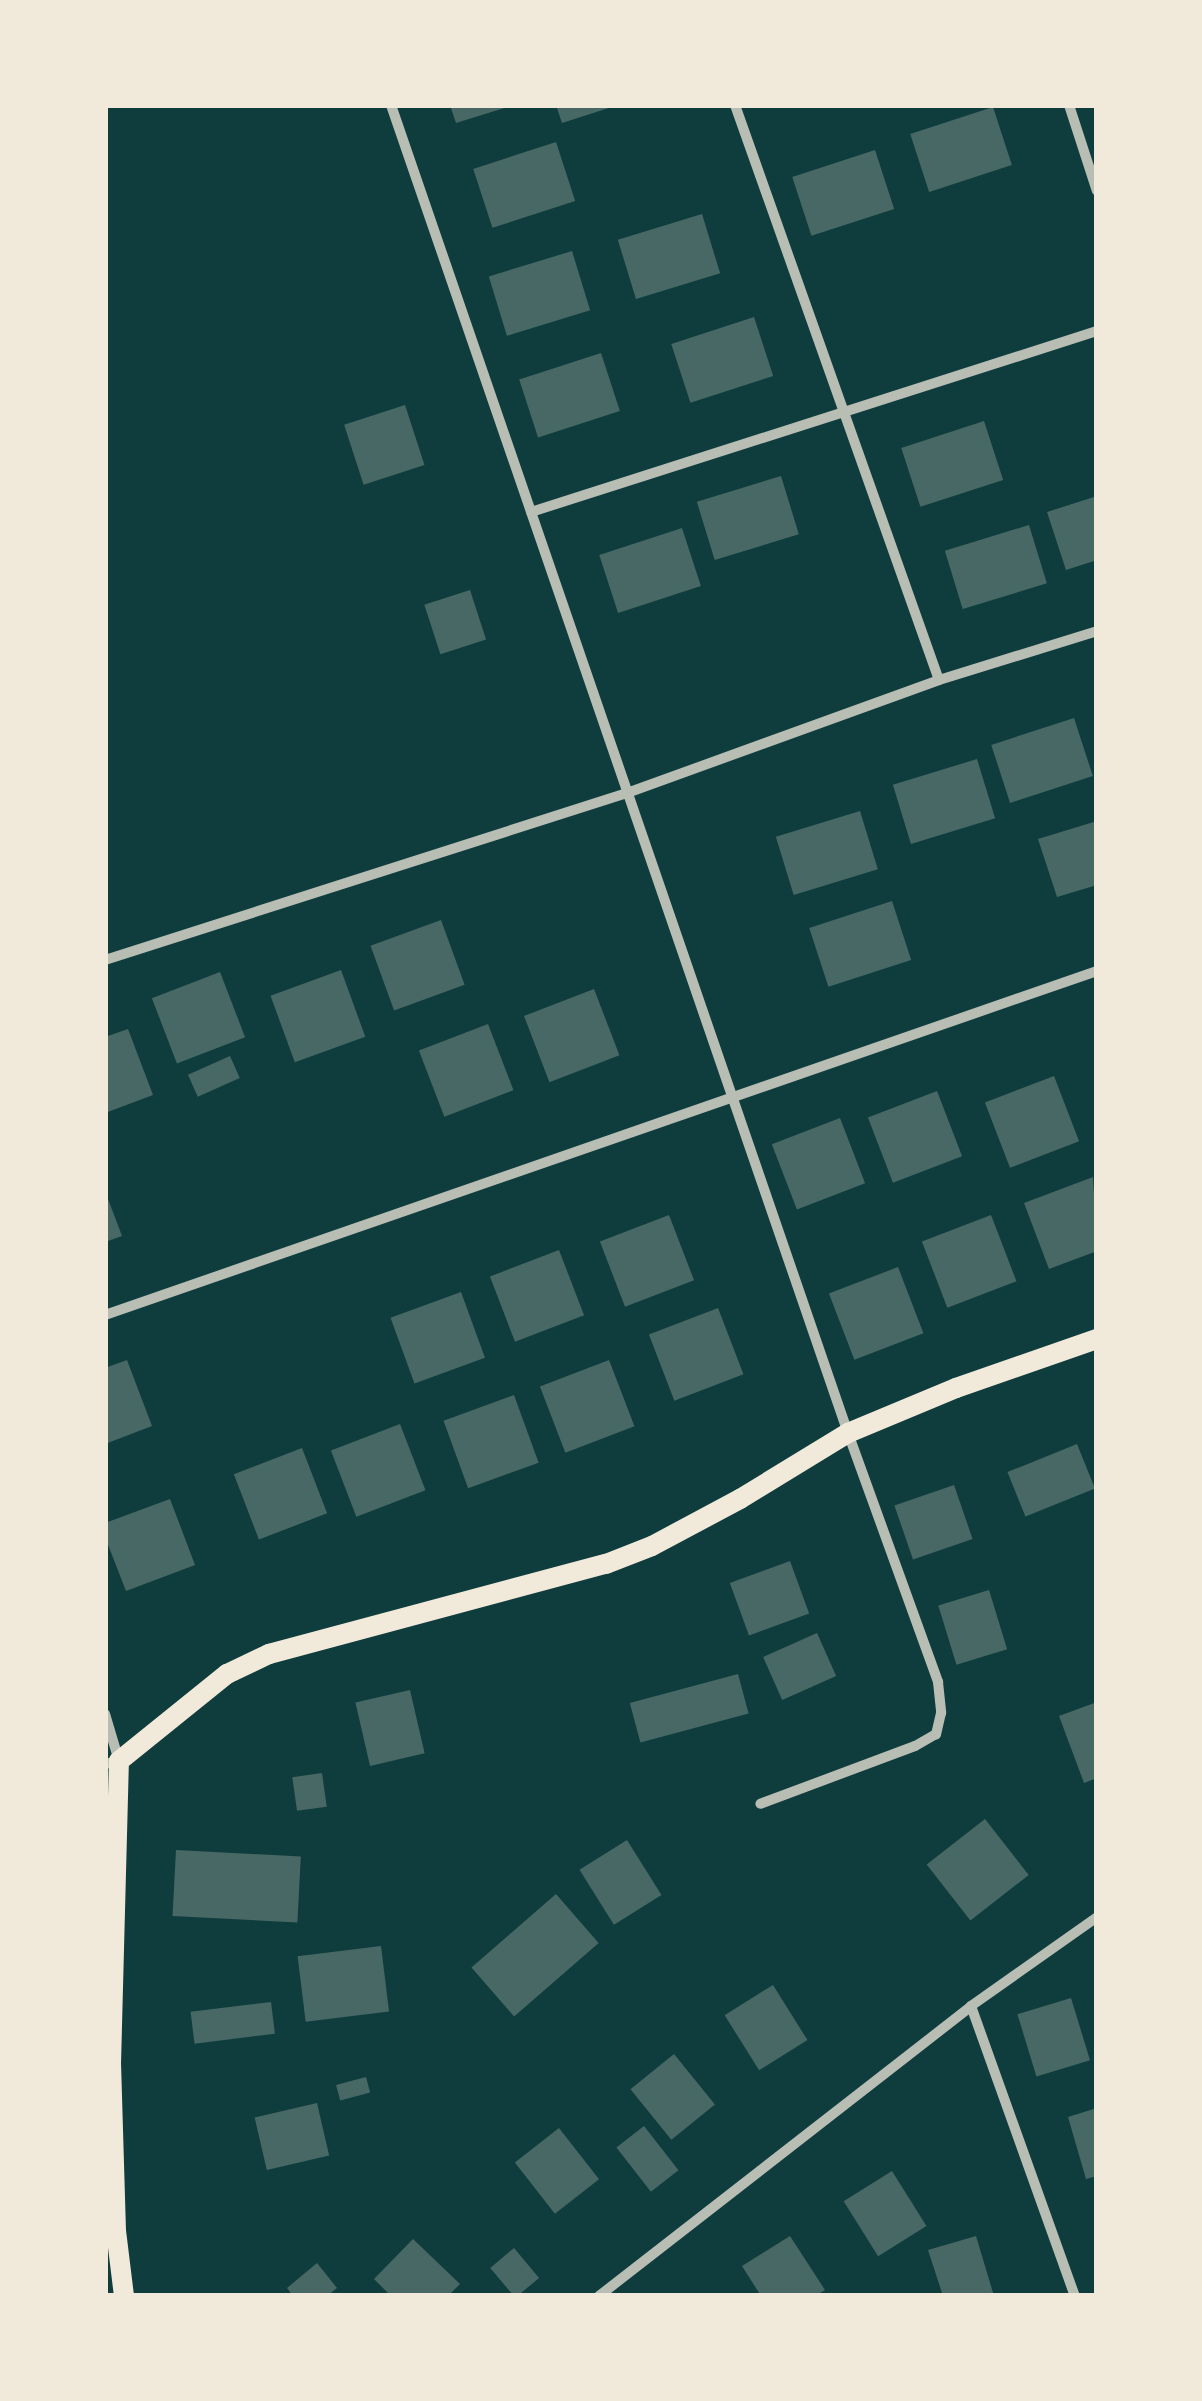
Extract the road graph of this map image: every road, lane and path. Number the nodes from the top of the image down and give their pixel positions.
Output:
1 (391, 105) edge
2 (735, 105) edge
3 (1068, 105) edge
4 (1097, 191) edge
5 (1097, 331) edge
6 (844, 412) junction
7 (530, 512) junction
8 (1097, 630) edge
9 (939, 680) junction
10 (627, 793) junction
11 (105, 960) edge
12 (1097, 972) edge
13 (734, 1100) junction
14 (105, 1315) edge
15 (1097, 1339) edge
16 (848, 1433) junction
17 (105, 1714) edge
18 (112, 1762) edge
19 (760, 1804) dead end
20 (1097, 1917) edge
21 (971, 2006) junction
22 (108, 2065) edge
23 (124, 2296) edge
24 (599, 2296) edge
25 (1075, 2296) edge

1 - 7 street
2 - 6 street
3 - 4 street
5 - 6 street
6 - 7 street
6 - 9 street
7 - 10 street
8 - 9 street
9 - 10 street
10 - 11 street
10 - 13 street
12 - 13 street
13 - 14 street
13 - 16 street
15 - 16 main road
16 - 18 main road
16 - 19 street
17 - 18 street
18 - 22 main road
20 - 21 street
21 - 24 street
21 - 25 street
22 - 23 main road

